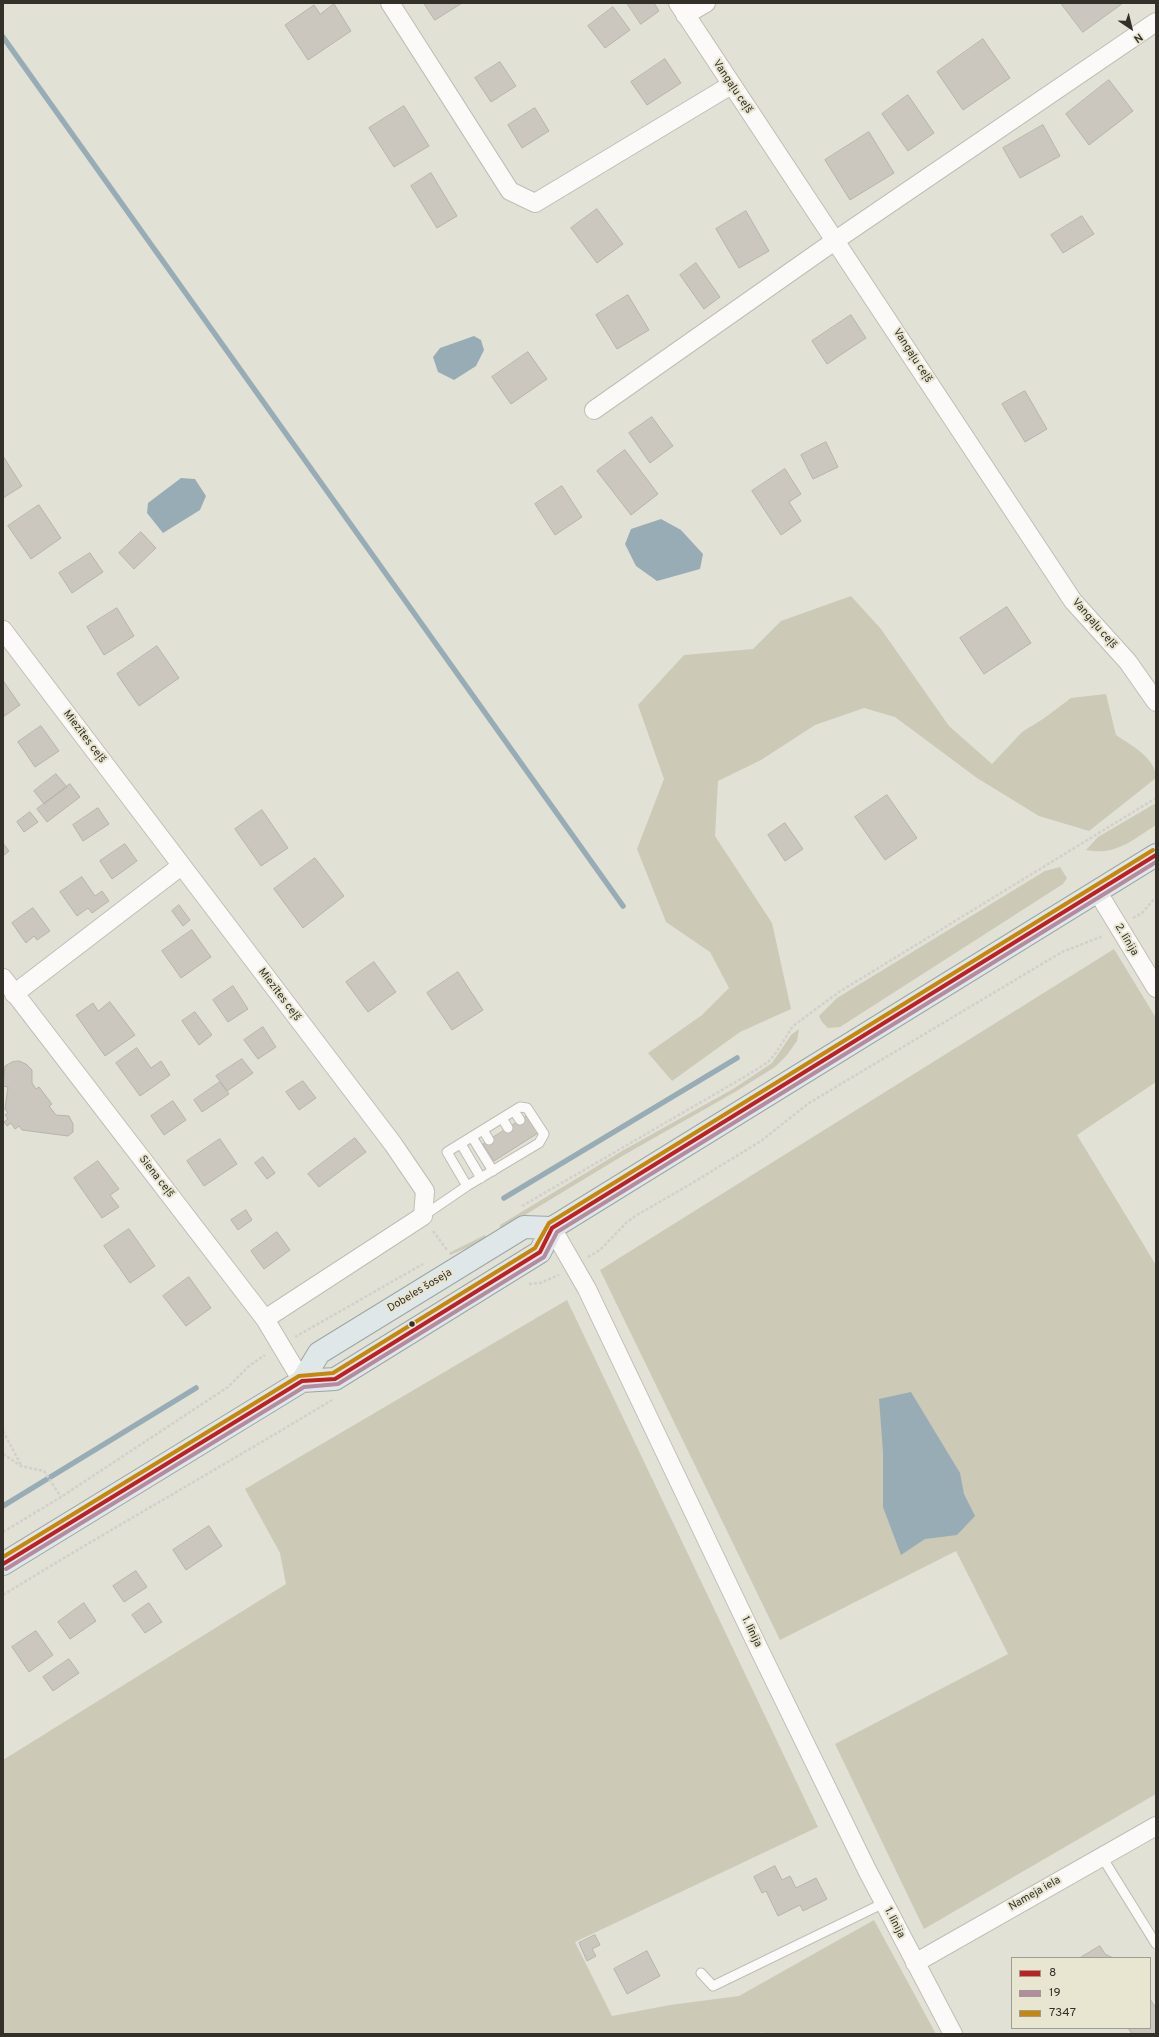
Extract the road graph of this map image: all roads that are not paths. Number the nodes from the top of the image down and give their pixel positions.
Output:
1 (390, 3) edge
2 (706, 3) edge
3 (681, 9) edge
4 (1156, 22) edge
5 (731, 85) junction
6 (836, 240) junction
7 (594, 410) dead end
8 (3, 630) edge
9 (1156, 702) edge
10 (1156, 855) edge
11 (181, 866) junction
12 (1097, 892) junction
13 (3, 978) edge
14 (1156, 988) edge
15 (14, 994) junction
16 (514, 1111) junction
17 (502, 1118) junction
18 (520, 1120) dead end
19 (508, 1128) dead end
20 (483, 1130) junction
21 (472, 1137) junction
22 (489, 1140) dead end
23 (461, 1144) junction
24 (493, 1171) junction
25 (481, 1178) junction
26 (467, 1186) junction
27 (423, 1216) junction
28 (552, 1228) junction
29 (265, 1319) junction
30 (302, 1381) junction
31 (3, 1564) edge
32 (1156, 1826) edge
33 (1102, 1857) junction
34 (884, 1903) junction
35 (1156, 1944) edge
36 (915, 1963) junction
37 (701, 1973) dead end
38 (953, 2034) edge

1 - 5 street
2 - 3 street
3 - 5 street, Vangaļu ceļš
4 - 6 street
5 - 6 street, Vangaļu ceļš
6 - 7 street
6 - 9 street, Vangaļu ceļš
8 - 11 street, Miezītes ceļš
10 - 12 main road
11 - 15 street
11 - 27 street, Miezītes ceļš
12 - 14 street, 2. līnija
12 - 28 main road
13 - 15 street, Siena ceļš
15 - 29 street, Siena ceļš
16 - 17 lane
16 - 18 lane
16 - 24 lane
17 - 19 lane
17 - 20 lane
20 - 21 lane
20 - 22 lane
21 - 23 lane
21 - 24 lane
23 - 25 lane
23 - 26 lane
24 - 25 lane
25 - 26 lane
26 - 27 lane
27 - 29 street
28 - 30 main road, Dobeles šoseja
28 - 30 main road, Dobeles šoseja
28 - 34 street, 1. līnija
29 - 30 street, Siena ceļš
30 - 31 main road, Dobeles šoseja
32 - 33 street, Nameja iela
33 - 35 lane
33 - 36 street, Nameja iela
34 - 36 street, 1. līnija
34 - 37 lane
36 - 38 street, 1. līnija

